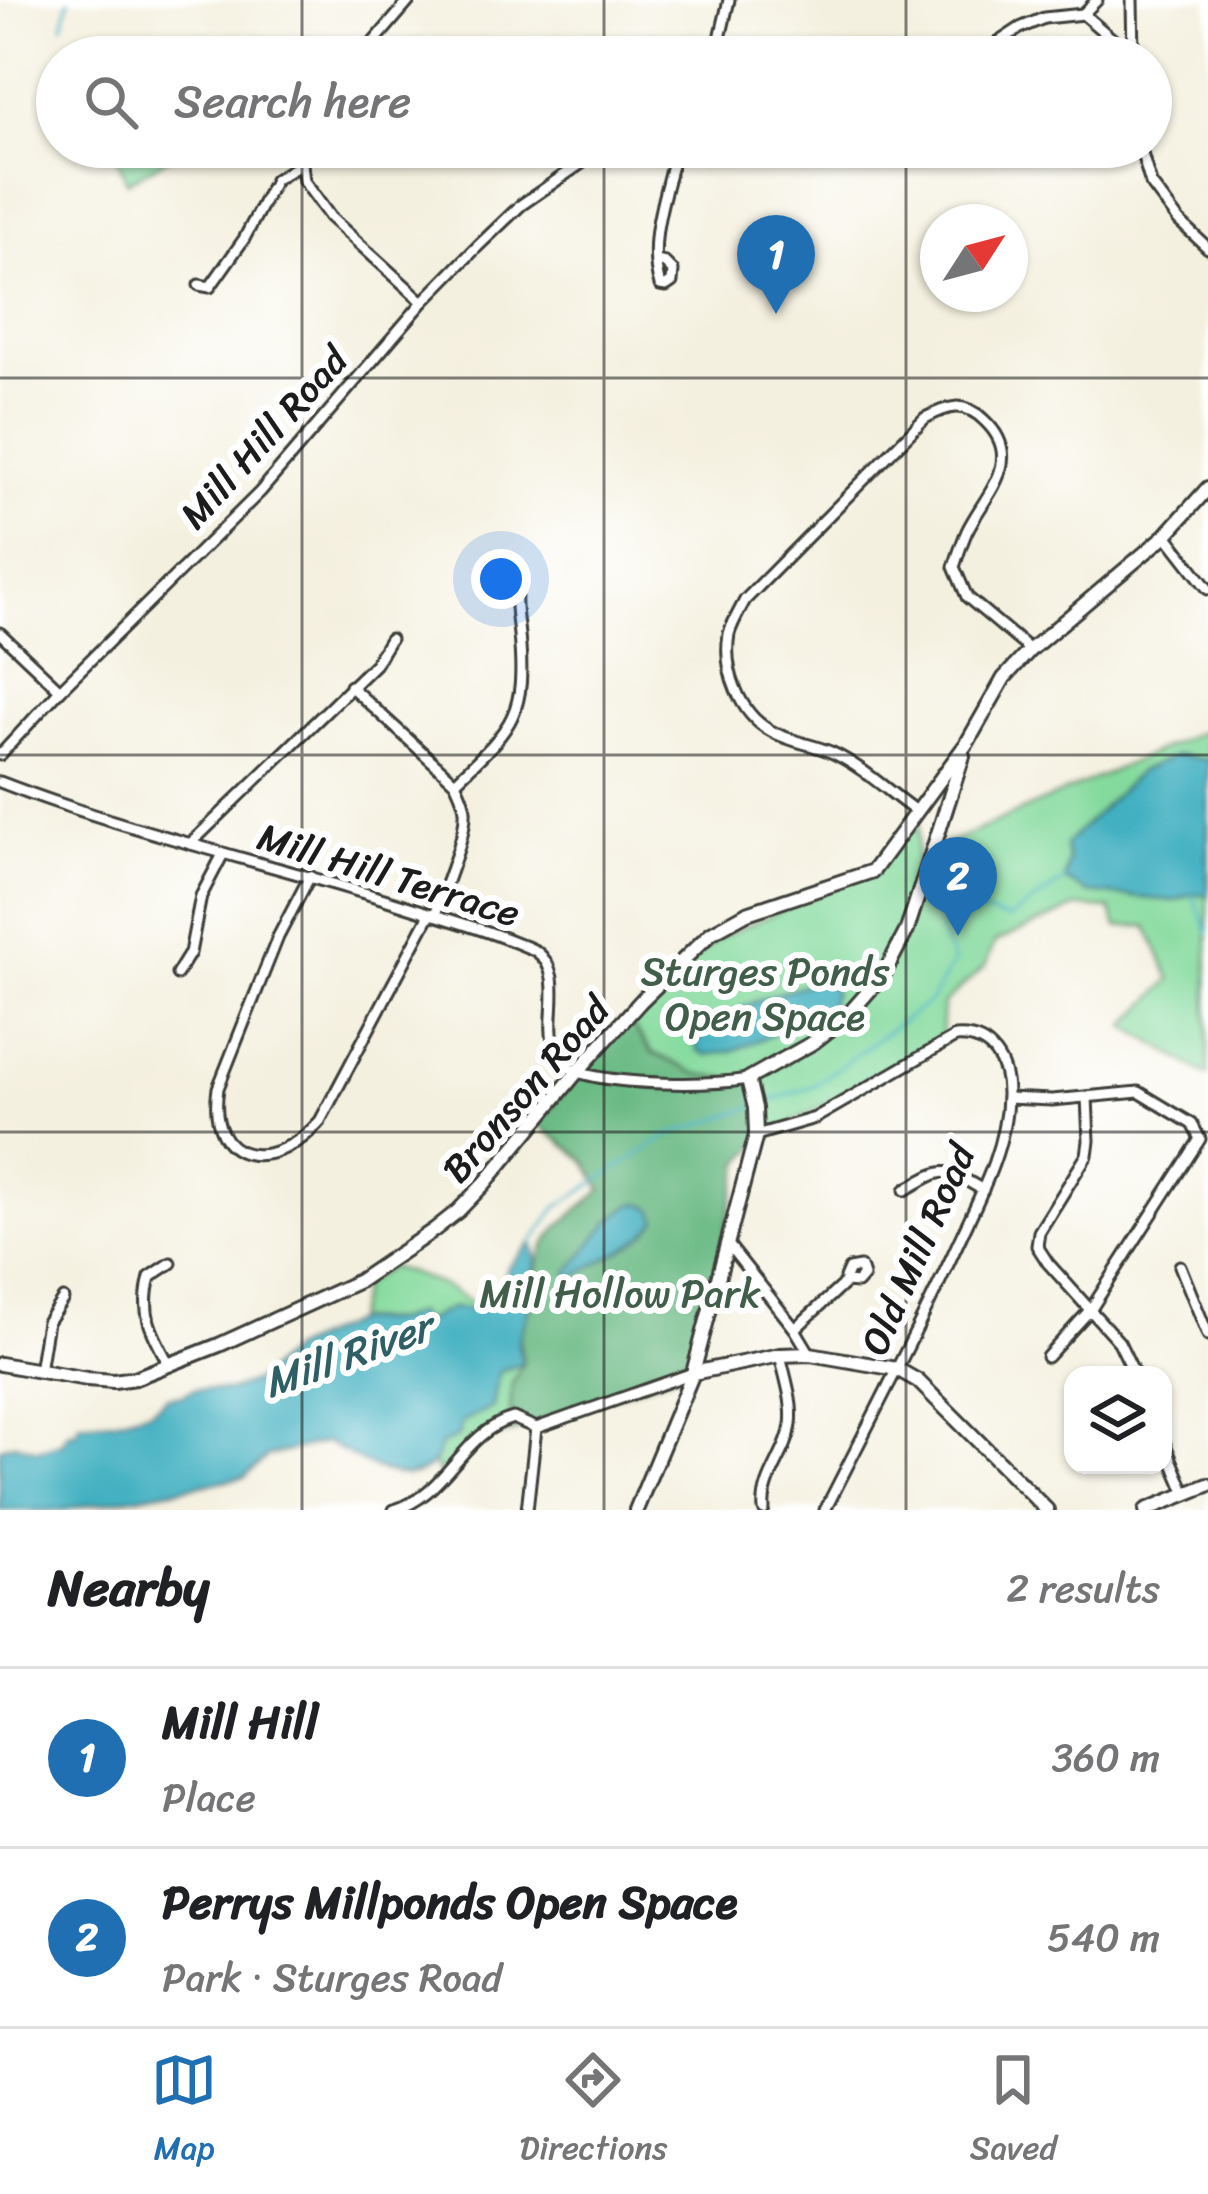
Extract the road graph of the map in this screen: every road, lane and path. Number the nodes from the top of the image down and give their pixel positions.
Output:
1 (410, 0) edge
2 (729, 0) edge
3 (1097, 0) edge
4 (1132, 0) edge
5 (1082, 14) junction
6 (379, 36) edge
7 (721, 36) edge
8 (1008, 36) edge
9 (1109, 36) edge
10 (1133, 36) edge
11 (294, 168) edge
12 (302, 168) edge
13 (575, 168) edge
14 (671, 168) edge
15 (1146, 168) edge
16 (1208, 248) edge
17 (656, 261) dead end
18 (199, 285) dead end
19 (423, 302) junction
20 (1208, 488) edge
21 (1166, 535) junction
22 (519, 579) dead end
23 (1208, 589) edge
24 (0, 633) edge
25 (390, 639) dead end
26 (1030, 650) junction
27 (350, 686) junction
28 (60, 690) junction
29 (967, 743) junction
30 (0, 755) edge
31 (0, 782) edge
32 (454, 782) junction
33 (917, 812) junction
34 (190, 844) junction
35 (223, 854) junction
36 (310, 876) junction
37 (432, 915) junction
38 (177, 974) dead end
39 (577, 1072) junction
40 (750, 1085) junction
41 (1087, 1097) junction
42 (1007, 1099) junction
43 (757, 1132) junction
44 (905, 1190) dead end
45 (983, 1190) junction
46 (726, 1242) junction
47 (171, 1264) dead end
48 (1180, 1266) dead end
49 (846, 1282) dead end
50 (63, 1299) dead end
51 (1090, 1309) junction
52 (795, 1329) junction
53 (1208, 1335) edge
54 (810, 1354) junction
55 (780, 1355) junction
56 (1047, 1358) dead end
57 (0, 1364) edge
58 (170, 1366) junction
59 (1131, 1366) edge
60 (897, 1369) junction
61 (39, 1371) junction
62 (693, 1373) junction
63 (536, 1428) junction
64 (1172, 1461) edge
65 (1208, 1485) edge
66 (1186, 1494) junction
67 (1043, 1508) edge
68 (402, 1509) edge
69 (527, 1510) edge
70 (636, 1510) edge
71 (764, 1510) edge
72 (825, 1510) edge
73 (1146, 1510) edge

1 - 6 street
2 - 7 street
3 - 5 street
4 - 10 street
5 - 8 street
5 - 9 street
11 - 18 street
12 - 19 street
13 - 19 street, Mill Hill Road
14 - 17 street
15 - 16 street
19 - 28 street, Mill Hill Road
20 - 21 main road, Bronson Road
21 - 23 street
21 - 26 main road, Bronson Road
22 - 32 street
24 - 28 street
25 - 27 street
26 - 29 main road, Bronson Road
26 - 33 street
27 - 32 street
27 - 34 street
28 - 30 street, Mill Hill Road
29 - 33 main road, Bronson Road
29 - 40 main road
31 - 34 street, Mill Hill Terrace
32 - 37 street
33 - 39 main road, Bronson Road
34 - 35 street, Mill Hill Terrace
35 - 36 street, Mill Hill Terrace
35 - 38 street
36 - 37 street, Mill Hill Terrace
36 - 37 street
37 - 39 street, Mill Hill Terrace
39 - 40 street
39 - 58 main road, Bronson Road
40 - 43 main road
41 - 42 street
41 - 51 street
41 - 51 street
42 - 43 street
42 - 45 street, Old Mill Road
43 - 46 main road
44 - 45 street
45 - 60 street, Old Mill Road
46 - 52 street
46 - 62 main road
47 - 58 street
48 - 53 street
49 - 52 street
50 - 61 street
51 - 56 street
51 - 59 street
52 - 54 street
54 - 55 main road
54 - 60 main road
55 - 62 main road
55 - 71 street
57 - 61 main road, Bronson Road
58 - 61 main road, Bronson Road
60 - 67 main road
60 - 72 street, Old Mill Road
62 - 63 street
62 - 70 main road
63 - 68 street
63 - 69 street
64 - 66 street
65 - 66 main road
66 - 73 main road

